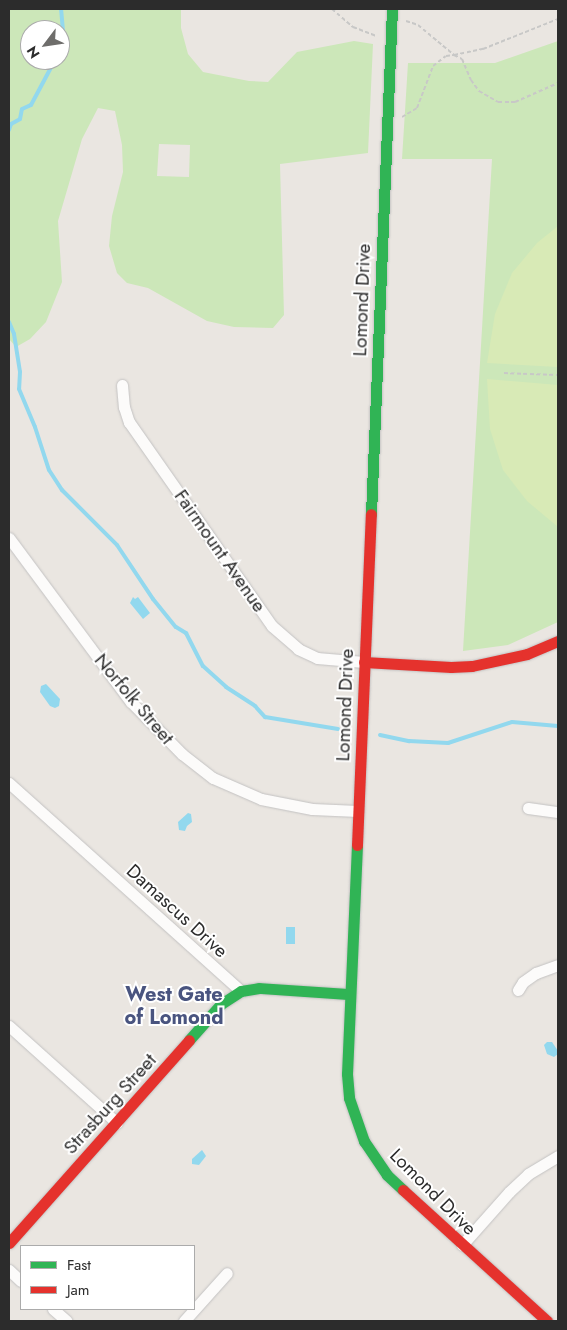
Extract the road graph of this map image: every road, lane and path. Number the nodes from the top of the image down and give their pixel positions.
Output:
1 (332, 9) edge
2 (392, 9) edge
3 (558, 19) edge
4 (402, 21) dead end
5 (371, 34) dead end
6 (454, 55) junction
7 (558, 83) edge
8 (387, 119) junction
9 (504, 373) dead end
10 (558, 375) edge
11 (122, 385) dead end
12 (9, 538) edge
13 (558, 641) edge
14 (364, 662) junction
15 (9, 783) edge
16 (528, 808) dead end
17 (358, 811) junction
18 (558, 812) edge
19 (558, 965) edge
20 (518, 990) dead end
21 (241, 991) junction
22 (350, 994) junction
23 (9, 1026) edge
24 (117, 1122) junction
25 (558, 1156) edge
26 (9, 1243) edge
27 (462, 1245) junction
28 (9, 1270) edge
29 (227, 1272) dead end
30 (20, 1280) edge
31 (195, 1308) edge
32 (54, 1310) edge
33 (194, 1310) edge
34 (66, 1321) edge
35 (184, 1321) edge
36 (547, 1321) edge

1 - 5 path
2 - 8 main road, Lomond Drive
3 - 6 path
4 - 6 path
6 - 7 path
6 - 8 path
8 - 14 main road, Lomond Drive
9 - 10 path
11 - 14 street, Fairmount Avenue
12 - 17 street, Norfolk Street
13 - 14 main road
14 - 17 main road, Lomond Drive
15 - 21 street, Damascus Drive
16 - 18 street
17 - 22 main road, Lomond Drive
19 - 20 street
21 - 22 main road
21 - 24 main road, Strasburg Street
22 - 27 main road, Lomond Drive
23 - 24 street
24 - 26 main road, Strasburg Street
25 - 27 street
27 - 36 main road, Lomond Drive
28 - 30 street
29 - 31 street
32 - 34 street
33 - 35 street

